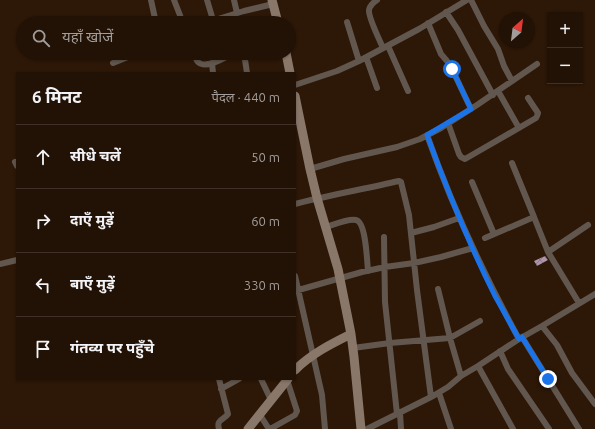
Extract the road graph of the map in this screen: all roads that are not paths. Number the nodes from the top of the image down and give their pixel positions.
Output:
1 (151, 0) edge
2 (174, 0) edge
3 (207, 0) edge
4 (234, 0) edge
5 (377, 0) edge
6 (467, 0) edge
7 (471, 0) edge
8 (273, 2) edge
9 (446, 12) junction
10 (237, 13) junction
11 (154, 16) edge
12 (180, 16) edge
13 (212, 16) edge
14 (227, 16) edge
15 (276, 16) edge
16 (347, 22) dead end
17 (428, 23) junction
18 (386, 47) junction
19 (366, 57) junction
20 (120, 60) edge
21 (197, 60) edge
22 (220, 60) edge
23 (245, 60) edge
24 (287, 60) edge
25 (359, 61) junction
26 (113, 63) dead end
27 (212, 64) junction
28 (537, 64) dead end
29 (213, 72) edge
30 (247, 72) edge
31 (290, 72) edge
32 (512, 81) junction
33 (296, 85) edge
34 (377, 88) dead end
35 (408, 91) dead end
36 (495, 93) junction
37 (528, 98) dead end
38 (296, 101) edge
39 (471, 109) junction
40 (448, 123) junction
41 (519, 128) junction
42 (427, 135) junction
43 (512, 163) dead end
44 (310, 169) junction
45 (472, 182) dead end
46 (317, 198) junction
47 (296, 204) edge
48 (534, 217) junction
49 (459, 218) junction
50 (588, 225) dead end
51 (326, 227) junction
52 (411, 232) junction
53 (494, 234) junction
54 (384, 237) dead end
55 (485, 238) dead end
56 (473, 248) junction
57 (548, 252) junction
58 (16, 260) edge
59 (414, 263) junction
60 (0, 264) edge
61 (385, 267) junction
62 (368, 271) junction
63 (340, 278) junction
64 (438, 289) dead end
65 (297, 290) edge
66 (595, 294) edge
67 (579, 303) junction
68 (480, 321) dead end
69 (542, 326) junction
70 (351, 334) junction
71 (450, 338) junction
72 (520, 338) junction
73 (424, 340) junction
74 (390, 342) junction
75 (353, 348) junction
76 (500, 352) junction
77 (314, 354) junction
78 (478, 366) junction
79 (296, 369) edge
80 (461, 376) junction
81 (219, 380) edge
82 (237, 380) edge
83 (261, 380) edge
84 (287, 380) edge
85 (288, 380) edge
86 (221, 388) junction
87 (439, 393) junction
88 (431, 397) junction
89 (271, 400) junction
90 (595, 404) edge
91 (399, 413) junction
92 (260, 415) junction
93 (451, 428) edge
94 (219, 429) edge
95 (248, 429) edge
96 (269, 429) edge
97 (325, 429) edge
98 (361, 429) edge
99 (367, 429) edge
100 (401, 429) edge
101 (444, 429) edge
102 (513, 429) edge
103 (549, 429) edge
104 (579, 429) edge

1 - 11 street
2 - 12 street
3 - 13 street
4 - 10 street
5 - 18 street
6 - 9 street
7 - 32 street
8 - 10 street
8 - 15 street
9 - 17 street
9 - 36 street
10 - 14 street
16 - 25 street
17 - 18 street
17 - 39 street
18 - 19 street
18 - 35 street
19 - 25 street
19 - 34 street
20 - 26 street
21 - 27 street
22 - 27 street
23 - 30 street
24 - 31 street
25 - 33 street
27 - 29 street
28 - 32 street
32 - 36 street
36 - 39 street
36 - 41 street
37 - 41 street
38 - 44 street
39 - 40 street
40 - 41 street
40 - 42 street
42 - 44 street
42 - 49 street
43 - 48 street
44 - 46 street
45 - 53 street
46 - 47 street
46 - 51 street
46 - 52 street
48 - 53 street
48 - 57 street
49 - 52 street
49 - 56 street
50 - 57 street
51 - 62 street
51 - 63 street
52 - 59 street
53 - 55 street
54 - 61 street
56 - 59 street
56 - 72 street
57 - 67 street
58 - 60 street
59 - 61 street
59 - 73 street
61 - 62 street
61 - 74 street
62 - 63 street
63 - 65 street
63 - 70 street
64 - 71 street
65 - 77 street
66 - 67 street
67 - 69 street
68 - 71 street
69 - 72 street
69 - 90 street
70 - 75 street
70 - 77 street
71 - 73 street
71 - 80 street
72 - 76 street
72 - 104 street
73 - 74 street
73 - 88 street
74 - 75 street
74 - 91 street
75 - 98 street
76 - 78 street
76 - 103 street
77 - 79 street
77 - 97 street
78 - 80 street
78 - 102 street
80 - 87 street
81 - 86 street
82 - 86 street
83 - 89 street
84 - 89 street
85 - 96 street
86 - 94 street
87 - 88 street
87 - 93 street
88 - 91 street
89 - 92 street
91 - 99 street
91 - 100 street
92 - 95 street
92 - 96 street
93 - 101 street

